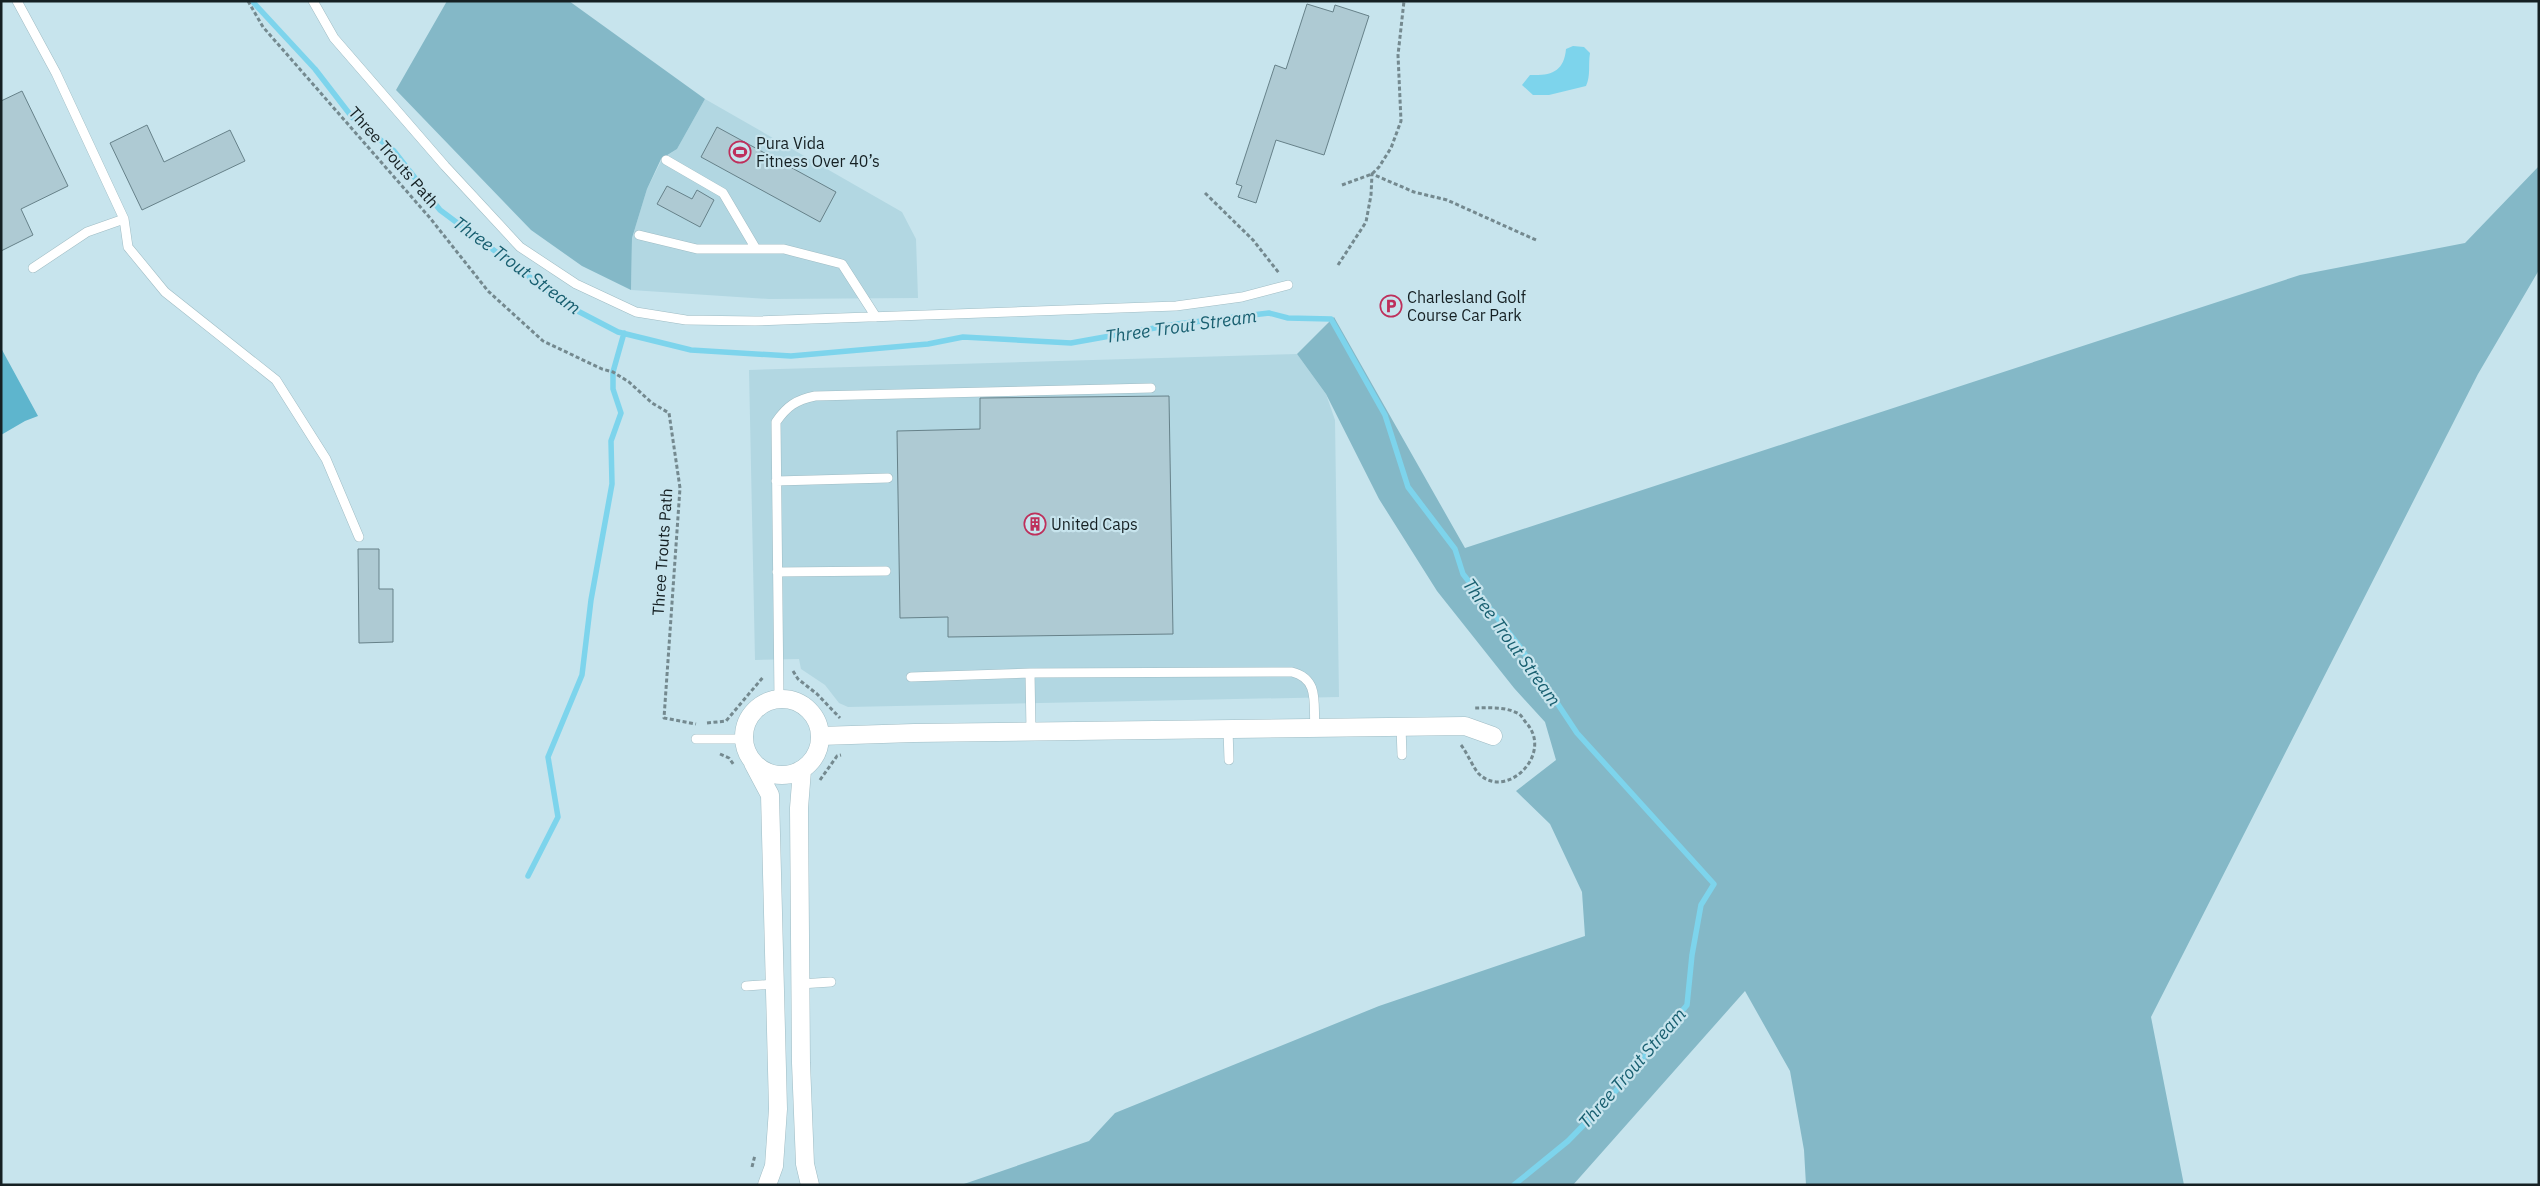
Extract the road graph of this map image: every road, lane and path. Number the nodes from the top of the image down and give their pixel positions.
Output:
1 (17, 1) edge
2 (248, 1) edge
3 (314, 1) edge
4 (1404, 1) edge
5 (666, 160) dead end
6 (1372, 174) junction
7 (1342, 185) dead end
8 (1204, 193) dead end
9 (124, 219) junction
10 (639, 235) dead end
11 (1536, 240) dead end
12 (756, 249) junction
13 (1338, 265) dead end
14 (33, 268) dead end
15 (1288, 285) joint
16 (876, 317) junction
17 (1151, 388) dead end
18 (888, 478) dead end
19 (776, 480) junction
20 (359, 538) dead end
21 (886, 571) dead end
22 (777, 572) junction
23 (778, 669) junction
24 (1030, 673) junction
25 (911, 676) dead end
26 (779, 699) junction
27 (1471, 708) dead end
28 (846, 719) dead end
29 (696, 724) junction
30 (1401, 727) junction
31 (1315, 728) junction
32 (1228, 729) junction
33 (1031, 731) junction
34 (820, 736) junction
35 (1493, 736) dead end
36 (696, 739) joint
37 (744, 739) junction
38 (1453, 742) dead end
39 (711, 753) dead end
40 (846, 754) dead end
41 (1402, 755) dead end
42 (1229, 760) dead end
43 (745, 766) junction
44 (802, 770) junction
45 (816, 783) dead end
46 (831, 982) dead end
47 (775, 984) junction
48 (800, 984) junction
49 (746, 986) dead end
50 (757, 1148) dead end
51 (752, 1167) dead end
52 (767, 1185) edge
53 (810, 1185) edge

1 - 9 lane
2 - 29 path, Three Trouts Path
3 - 16 lane
4 - 6 path
5 - 12 lane
6 - 7 path
6 - 11 path
6 - 13 path
8 - 15 path
9 - 14 lane
9 - 20 lane
10 - 12 lane
12 - 16 lane
15 - 16 lane
17 - 19 lane
18 - 19 lane
19 - 22 lane
21 - 22 lane
22 - 23 lane
23 - 26 lane
23 - 28 path
23 - 29 path
24 - 25 lane
24 - 31 lane
24 - 33 lane
26 - 34 street
26 - 37 street
27 - 38 path
29 - 36 path
30 - 31 street
30 - 35 street
30 - 41 lane
31 - 32 street
32 - 33 street
32 - 42 lane
33 - 34 street
34 - 44 street
36 - 37 lane
37 - 43 street
39 - 43 path
40 - 45 path
43 - 44 street
43 - 47 street
44 - 48 street
46 - 48 lane
47 - 49 lane
47 - 52 street
48 - 53 street
50 - 51 path

